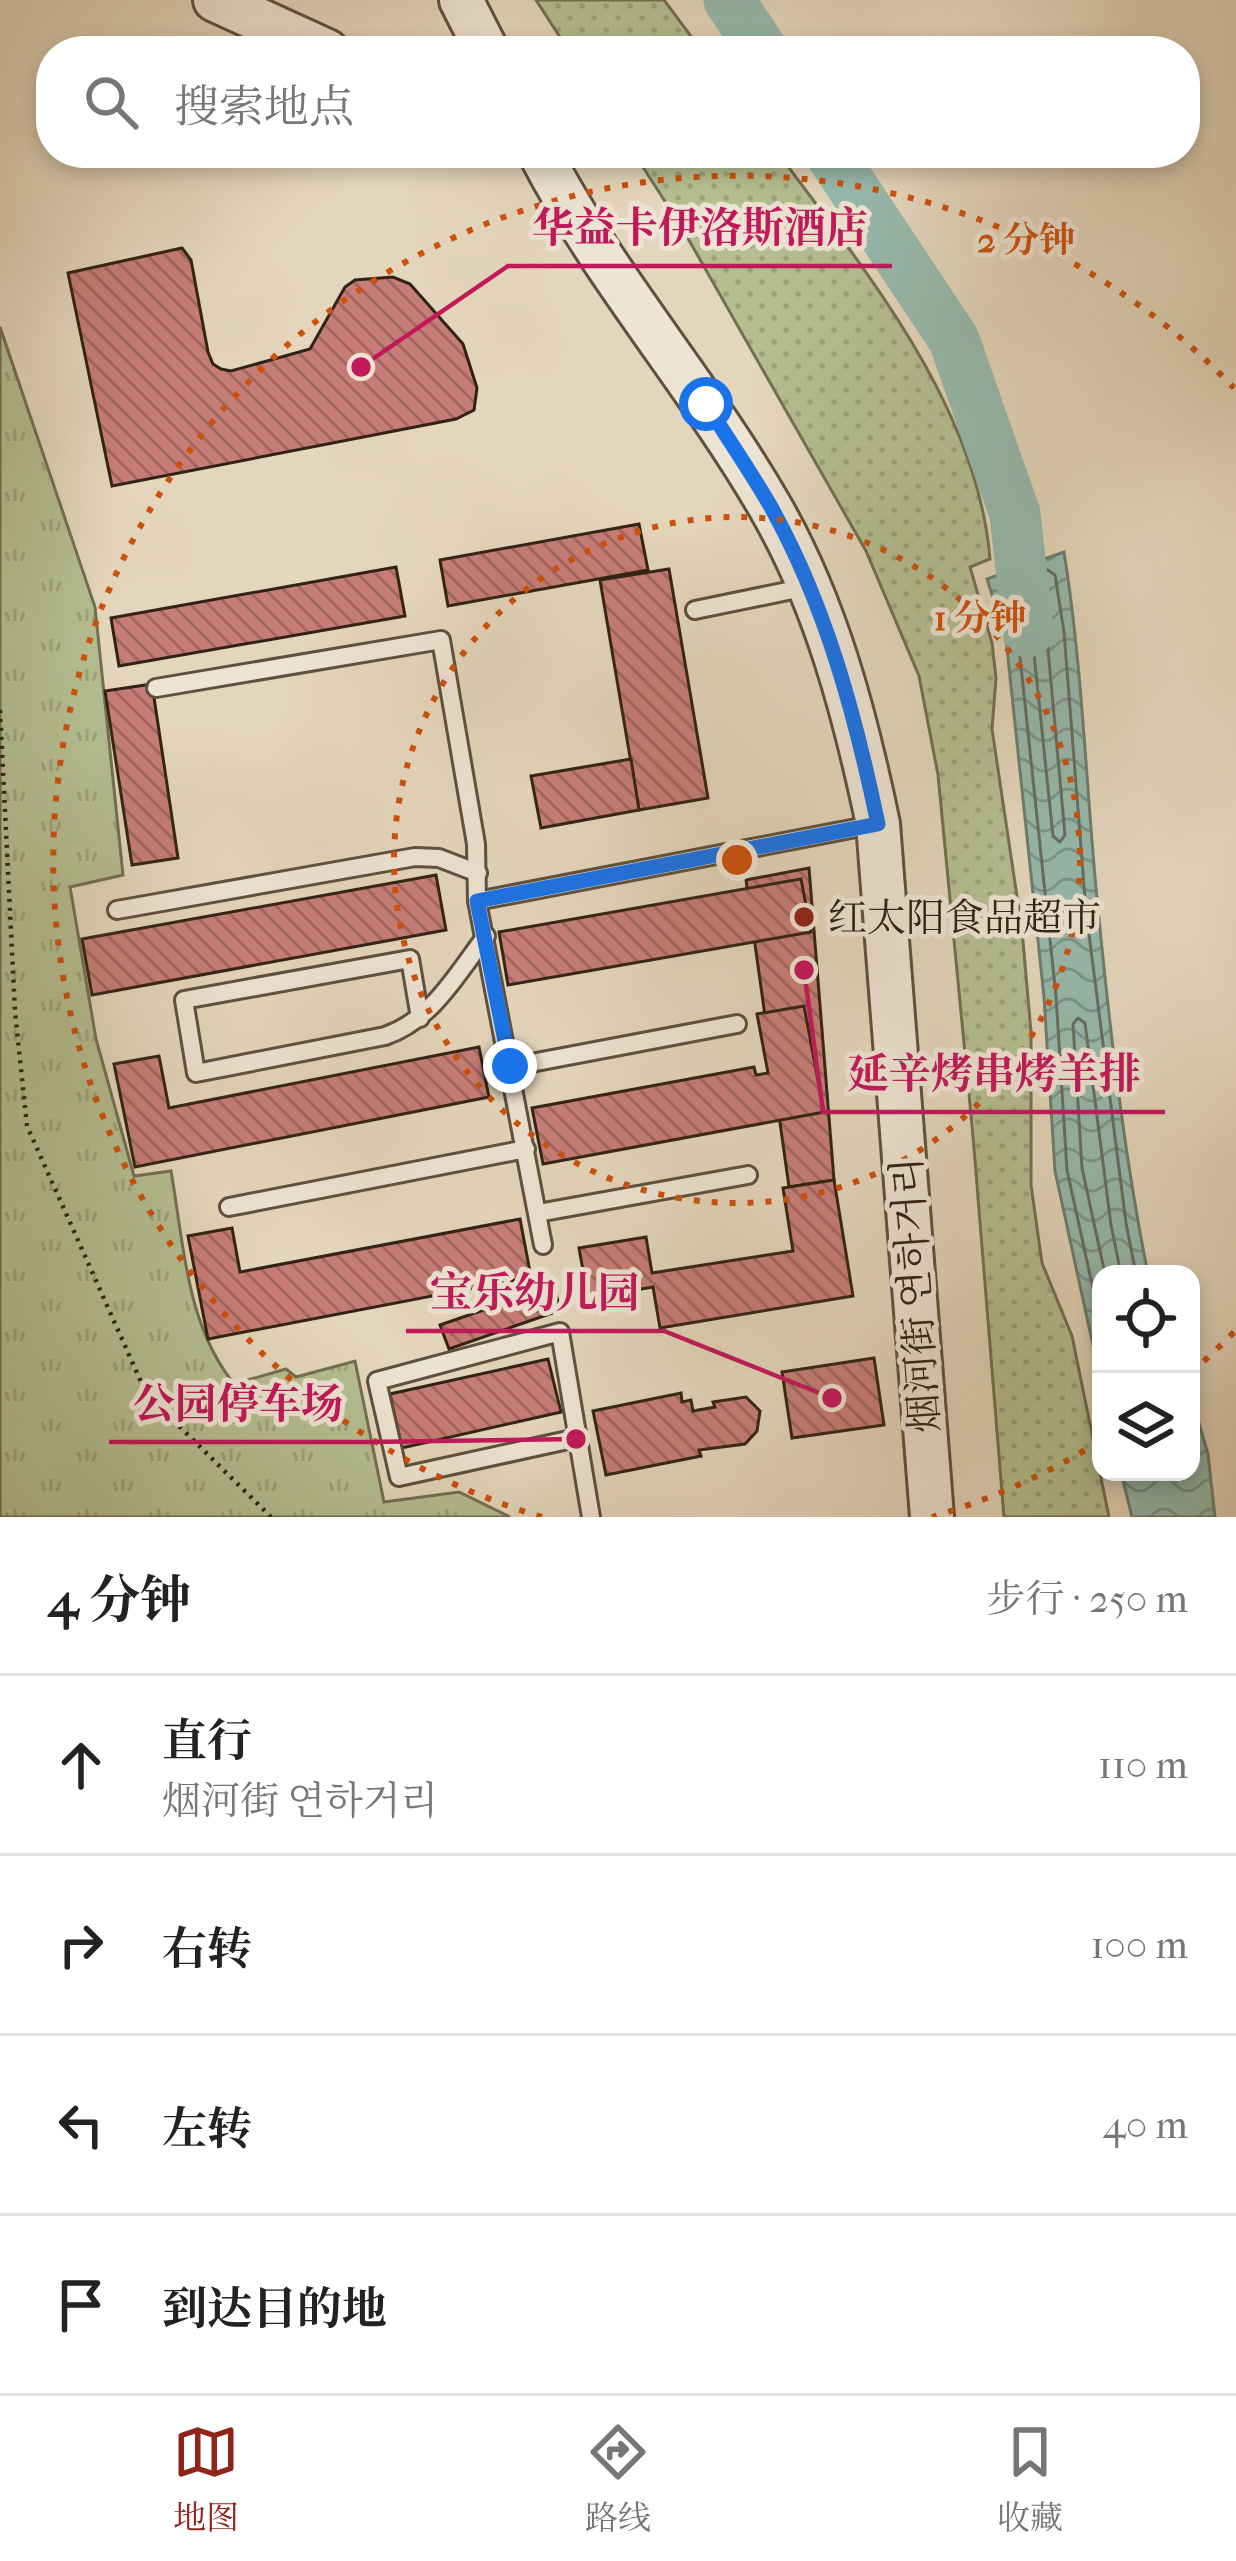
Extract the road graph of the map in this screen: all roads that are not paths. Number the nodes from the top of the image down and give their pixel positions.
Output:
1 (215, 0) edge
2 (461, 0) edge
3 (294, 36) edge
4 (479, 36) edge
5 (548, 168) edge
6 (807, 587) junction
7 (694, 610) dead end
8 (156, 688) dead end
9 (878, 824) junction
10 (478, 873) junction
11 (477, 901) junction
12 (117, 910) dead end
13 (486, 936) junction
14 (420, 1018) junction
15 (737, 1024) dead end
16 (510, 1066) junction
17 (526, 1149) junction
18 (748, 1175) dead end
19 (229, 1207) dead end
20 (538, 1213) junction
21 (544, 1245) dead end
22 (578, 1438) junction
23 (591, 1517) edge
24 (932, 1517) edge

1 - 3 street
2 - 4 street
5 - 6 street, 烟河街 연하거리
6 - 7 lane
6 - 9 street, 烟河街 연하거리
8 - 10 lane
9 - 11 lane
9 - 24 street, 烟河街 연하거리
10 - 11 lane
10 - 12 lane
11 - 13 lane
13 - 14 lane
13 - 16 lane
14 - 14 lane
15 - 16 lane
16 - 17 lane
17 - 19 lane
17 - 20 lane
18 - 20 lane
20 - 21 lane
22 - 22 lane
22 - 23 lane

